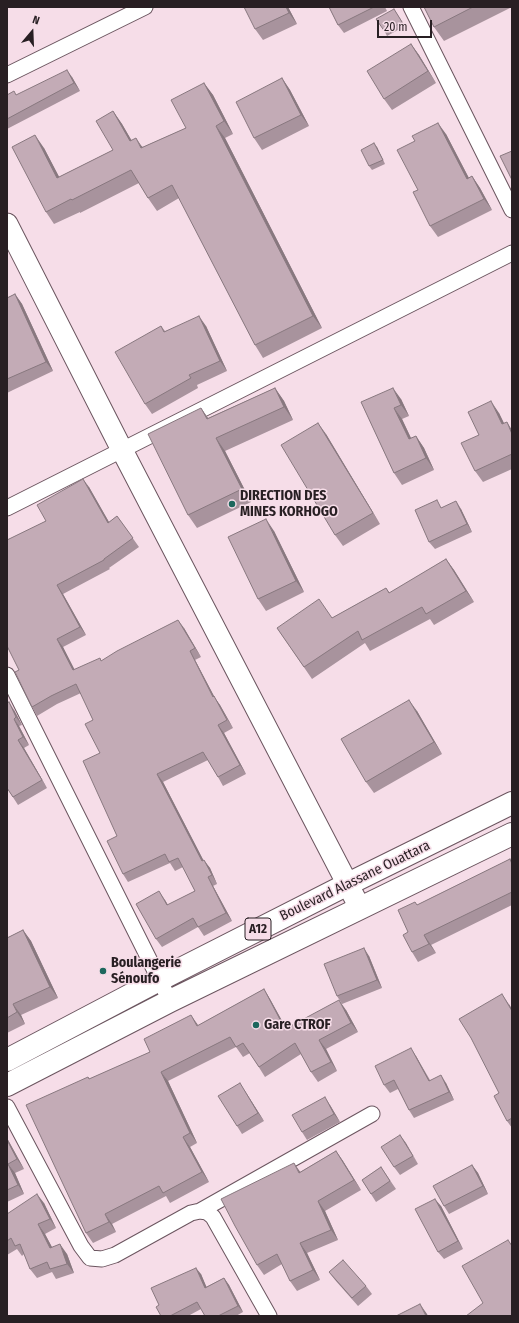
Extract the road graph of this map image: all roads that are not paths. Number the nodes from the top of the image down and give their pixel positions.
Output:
1 (145, 7) edge
2 (411, 7) edge
3 (7, 75) edge
4 (512, 210) edge
5 (7, 224) edge
6 (512, 252) edge
7 (122, 450) junction
8 (7, 508) edge
9 (7, 675) edge
10 (512, 803) edge
11 (512, 834) edge
12 (348, 884) junction
13 (360, 908) junction
14 (159, 980) junction
15 (170, 1001) junction
16 (7, 1060) edge
17 (7, 1085) edge
18 (7, 1107) edge
19 (372, 1114) dead end
20 (200, 1211) junction
21 (269, 1316) edge

1 - 3 street
2 - 4 street
5 - 7 street
6 - 7 street
7 - 8 street
7 - 12 street
9 - 14 street
10 - 12 main road, Boulevard Alassane Ouattara / A12
11 - 13 main road, Boulevard Alassane Ouattara / A12
12 - 13 street
12 - 14 main road, Boulevard Alassane Ouattara / A12
13 - 15 main road, Boulevard Alassane Ouattara / A12
14 - 15 street
14 - 16 main road, Boulevard Alassane Ouattara / A12
15 - 17 main road, Boulevard Alassane Ouattara / A12
18 - 20 street
19 - 20 street
20 - 21 street

